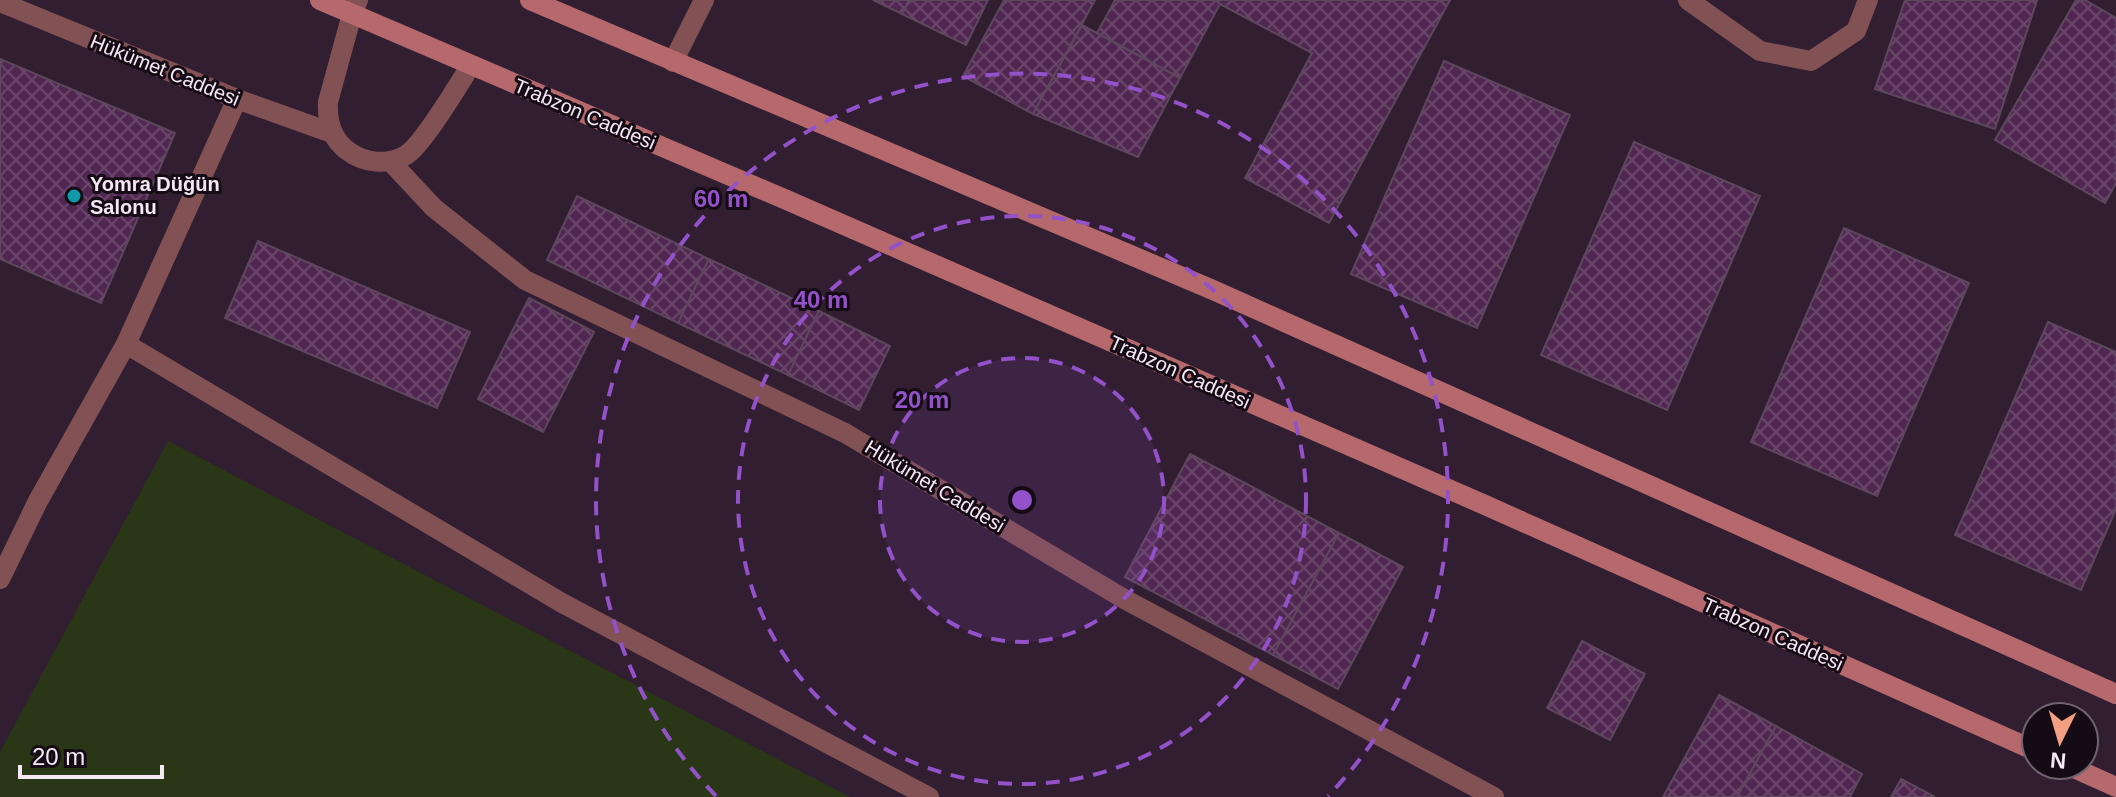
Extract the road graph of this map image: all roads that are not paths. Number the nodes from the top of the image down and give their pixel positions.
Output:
1 (320, 0) edge
2 (530, 0) edge
3 (704, 0) edge
4 (1688, 0) edge
5 (1868, 0) edge
6 (0, 2) edge
7 (355, 7) edge
8 (673, 62) junction
9 (471, 65) junction
10 (237, 99) junction
11 (332, 133) junction
12 (390, 161) junction
13 (126, 344) junction
14 (0, 579) edge
15 (2116, 694) edge
16 (2020, 744) edge
17 (929, 797) edge
18 (1494, 797) edge

1 - 7 main road, Trabzon Caddesi
2 - 8 main road
3 - 8 street
4 - 5 street
6 - 10 street, Hükümet Caddesi
7 - 9 main road, Trabzon Caddesi
7 - 11 street
8 - 15 main road
9 - 12 street
9 - 16 main road, Trabzon Caddesi
10 - 11 street, Hükümet Caddesi
10 - 13 street
11 - 12 street, Hükümet Caddesi
12 - 18 street, Hükümet Caddesi
13 - 14 street
13 - 17 street

